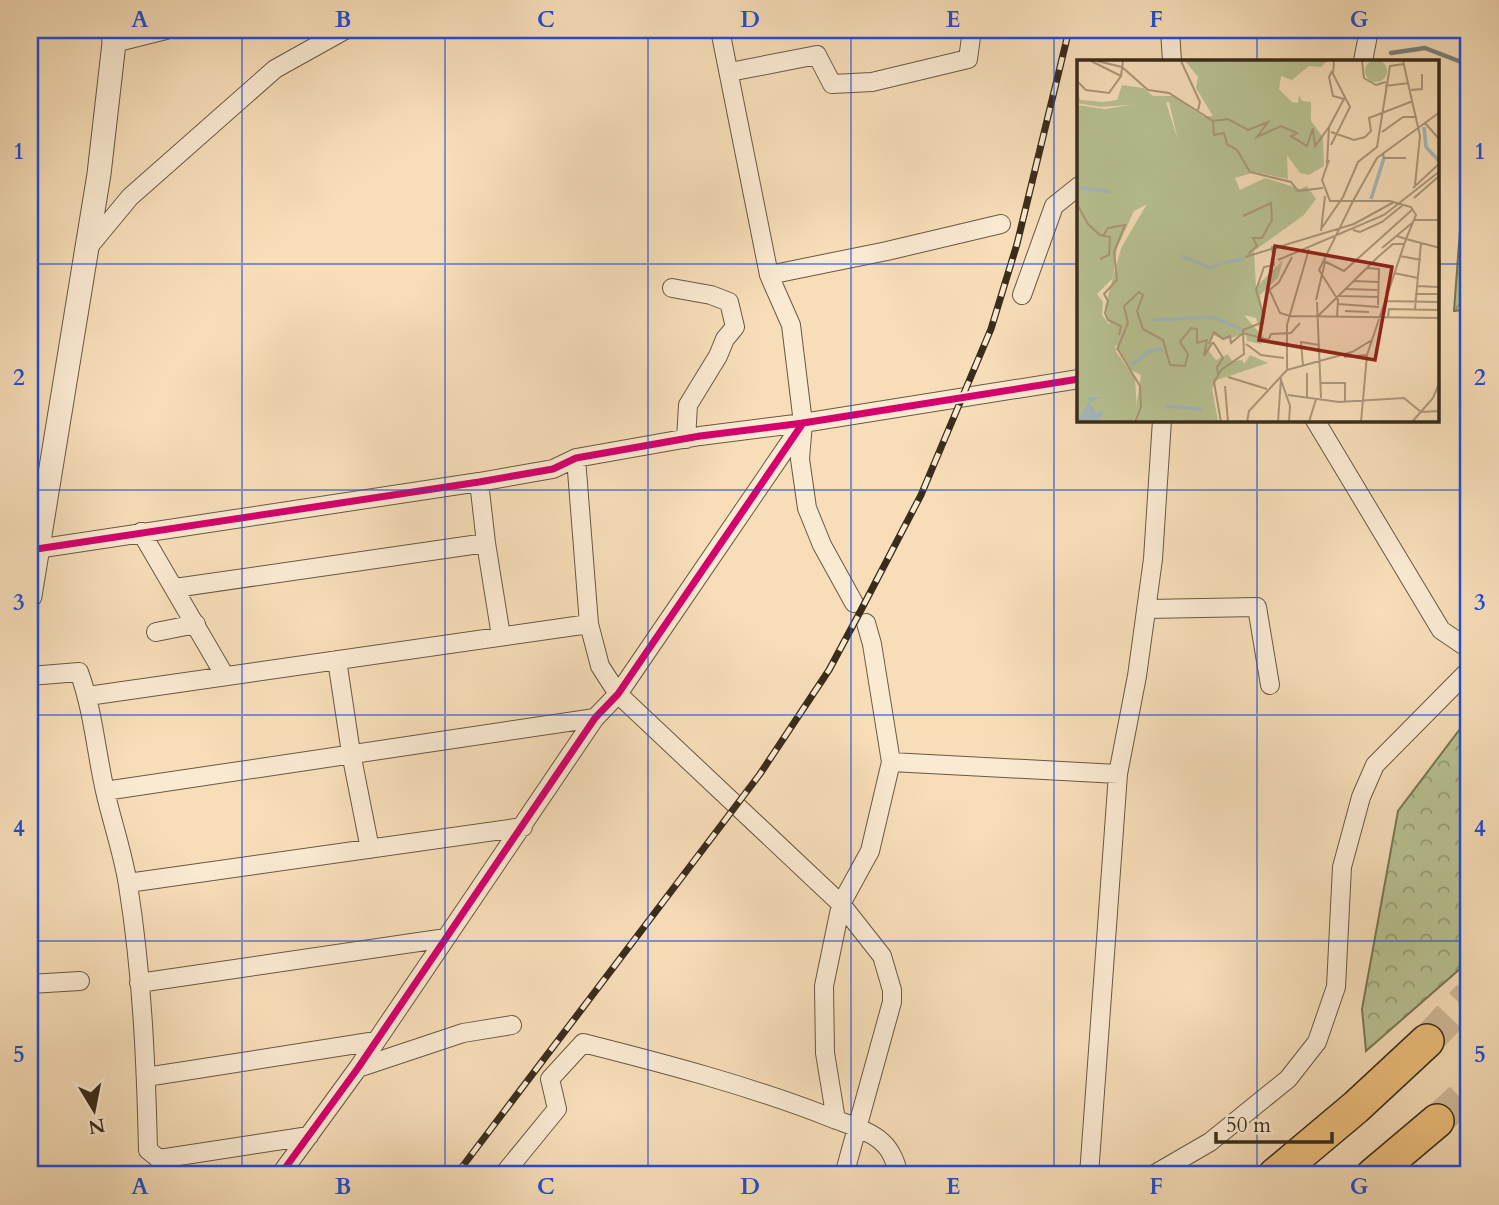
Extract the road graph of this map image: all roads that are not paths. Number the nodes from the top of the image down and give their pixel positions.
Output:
1 (166, 30) edge
2 (345, 30) edge
3 (720, 30) edge
4 (972, 30) edge
5 (1170, 30) edge
6 (1369, 30) edge
7 (114, 36) edge
8 (1172, 60) edge
9 (1363, 60) edge
10 (730, 72) junction
11 (1077, 188) edge
12 (1001, 224) dead end
13 (87, 248) junction
14 (769, 275) junction
15 (672, 288) dead end
16 (1022, 295) dead end
17 (1469, 348) edge
18 (1469, 359) edge
19 (1077, 379) edge
20 (1162, 422) edge
21 (1316, 422) edge
22 (803, 423) junction
23 (686, 439) junction
24 (576, 458) junction
25 (479, 482) junction
26 (141, 532) junction
27 (486, 543) junction
28 (34, 549) edge
29 (175, 588) junction
30 (30, 596) edge
31 (854, 603) dead end
32 (1147, 609) junction
33 (866, 623) dead end
34 (196, 624) junction
35 (589, 624) junction
36 (156, 632) dead end
37 (501, 636) junction
38 (1469, 649) edge
39 (337, 660) junction
40 (1469, 670) edge
41 (30, 676) edge
42 (225, 676) junction
43 (1270, 685) dead end
44 (618, 694) junction
45 (88, 696) junction
46 (595, 718) junction
47 (351, 753) junction
48 (891, 762) junction
49 (1118, 774) junction
50 (105, 791) junction
51 (523, 827) junction
52 (370, 849) junction
53 (128, 883) junction
54 (841, 904) junction
55 (446, 938) junction
56 (80, 981) dead end
57 (139, 983) junction
58 (30, 984) edge
59 (512, 1024) dead end
60 (376, 1041) junction
61 (1427, 1041) tunnel mouth
62 (358, 1068) junction
63 (146, 1077) junction
64 (835, 1120) junction
65 (1437, 1121) tunnel mouth
66 (858, 1129) junction
67 (309, 1136) junction
68 (280, 1175) edge
69 (503, 1175) edge
70 (844, 1175) edge
71 (898, 1175) edge
72 (1089, 1175) edge
73 (1153, 1175) edge
74 (1275, 1175) edge
75 (1373, 1175) edge

1 - 7 street
2 - 13 street
3 - 10 street
4 - 10 street
5 - 8 street
6 - 9 street
7 - 13 street
10 - 14 street
11 - 16 street
12 - 14 street
13 - 28 street
14 - 22 street
15 - 23 street
17 - 18 street
19 - 22 street
20 - 32 street
21 - 38 street
22 - 23 street
22 - 31 street
22 - 44 street
23 - 24 street
24 - 25 street
24 - 35 street
25 - 26 street
25 - 27 street
26 - 28 street
26 - 29 street
27 - 29 street
27 - 37 street
28 - 30 street
29 - 34 street
32 - 43 street
32 - 49 street
33 - 48 street
34 - 36 street
34 - 42 street
35 - 37 street
35 - 44 street
37 - 39 street
39 - 42 street
39 - 47 street
40 - 73 street
41 - 45 street
42 - 45 street
44 - 46 street
44 - 54 street
45 - 50 street
46 - 47 street
46 - 51 street
47 - 50 street
47 - 52 street
48 - 49 street
48 - 54 street
49 - 72 street
50 - 53 street
51 - 52 street
51 - 55 street
52 - 53 street
53 - 57 street
54 - 64 street
54 - 66 street
55 - 57 street
55 - 60 street
56 - 58 street
57 - 63 street
59 - 62 street
60 - 62 street
60 - 63 street
61 - 74 highway
62 - 67 street
63 - 67 street
64 - 66 street
64 - 69 street
65 - 75 highway
66 - 70 street
66 - 71 street
67 - 68 street

